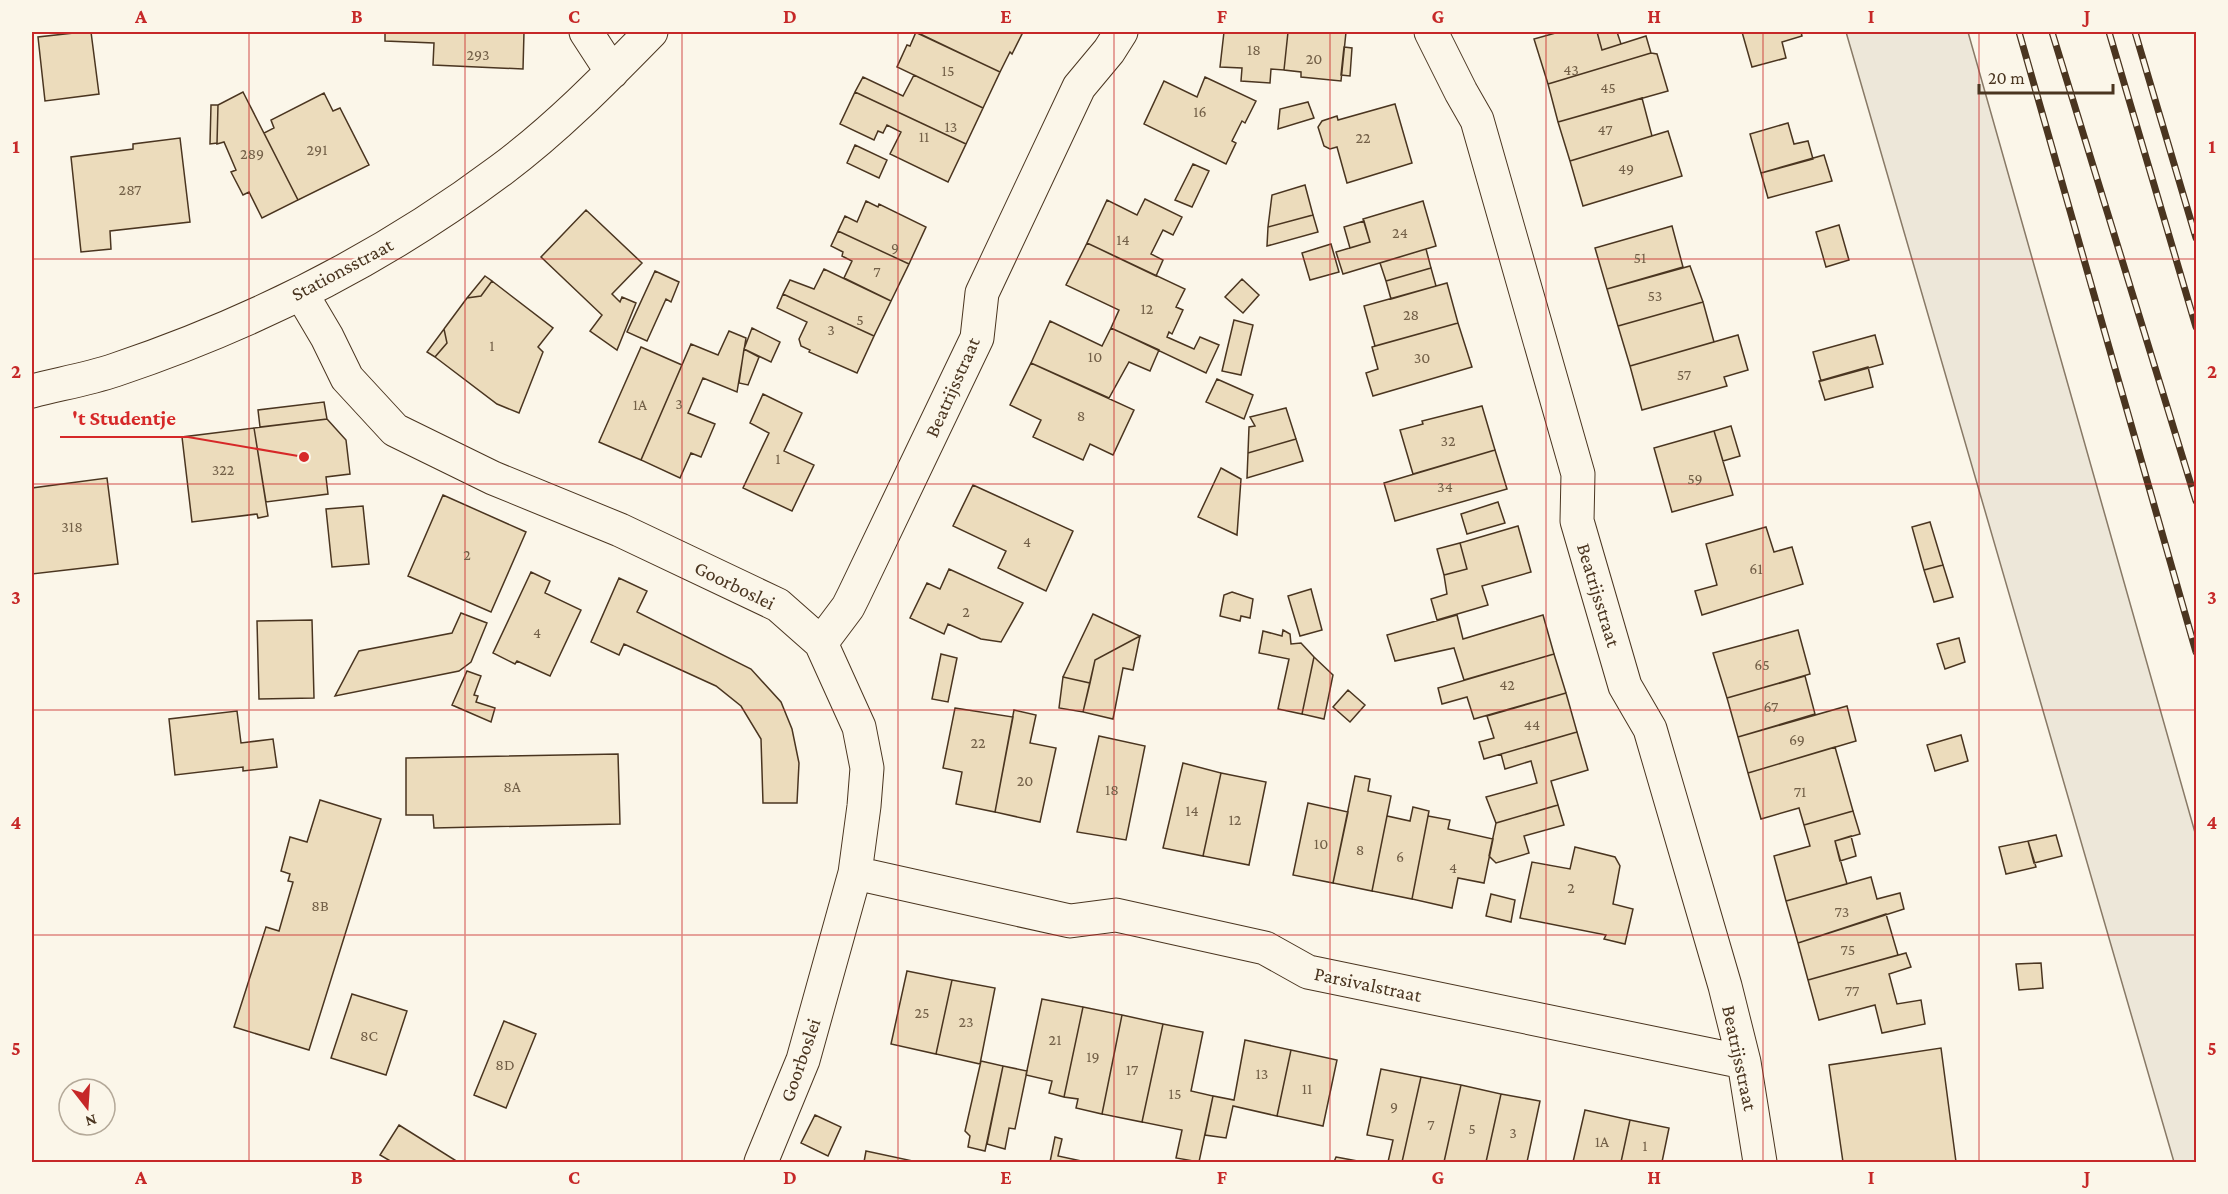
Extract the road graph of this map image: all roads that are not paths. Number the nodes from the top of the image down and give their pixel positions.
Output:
1 (586, 32) edge
2 (651, 32) edge
3 (1121, 32) edge
4 (1431, 32) edge
5 (612, 72) junction
6 (301, 293) junction
7 (32, 391) edge
8 (821, 643) junction
9 (855, 873) junction
10 (1744, 1062) junction
11 (761, 1162) edge
12 (1760, 1162) edge

1 - 5 street
2 - 5 street, Stationsstraat
3 - 8 street, Beatrijsstraat
4 - 10 street, Beatrijsstraat
5 - 6 street, Stationsstraat
6 - 7 street, Stationsstraat
6 - 8 street, Goorboslei
8 - 9 street, Goorboslei
9 - 10 street, Parsivalstraat
9 - 11 street, Goorboslei
10 - 12 street, Beatrijsstraat

